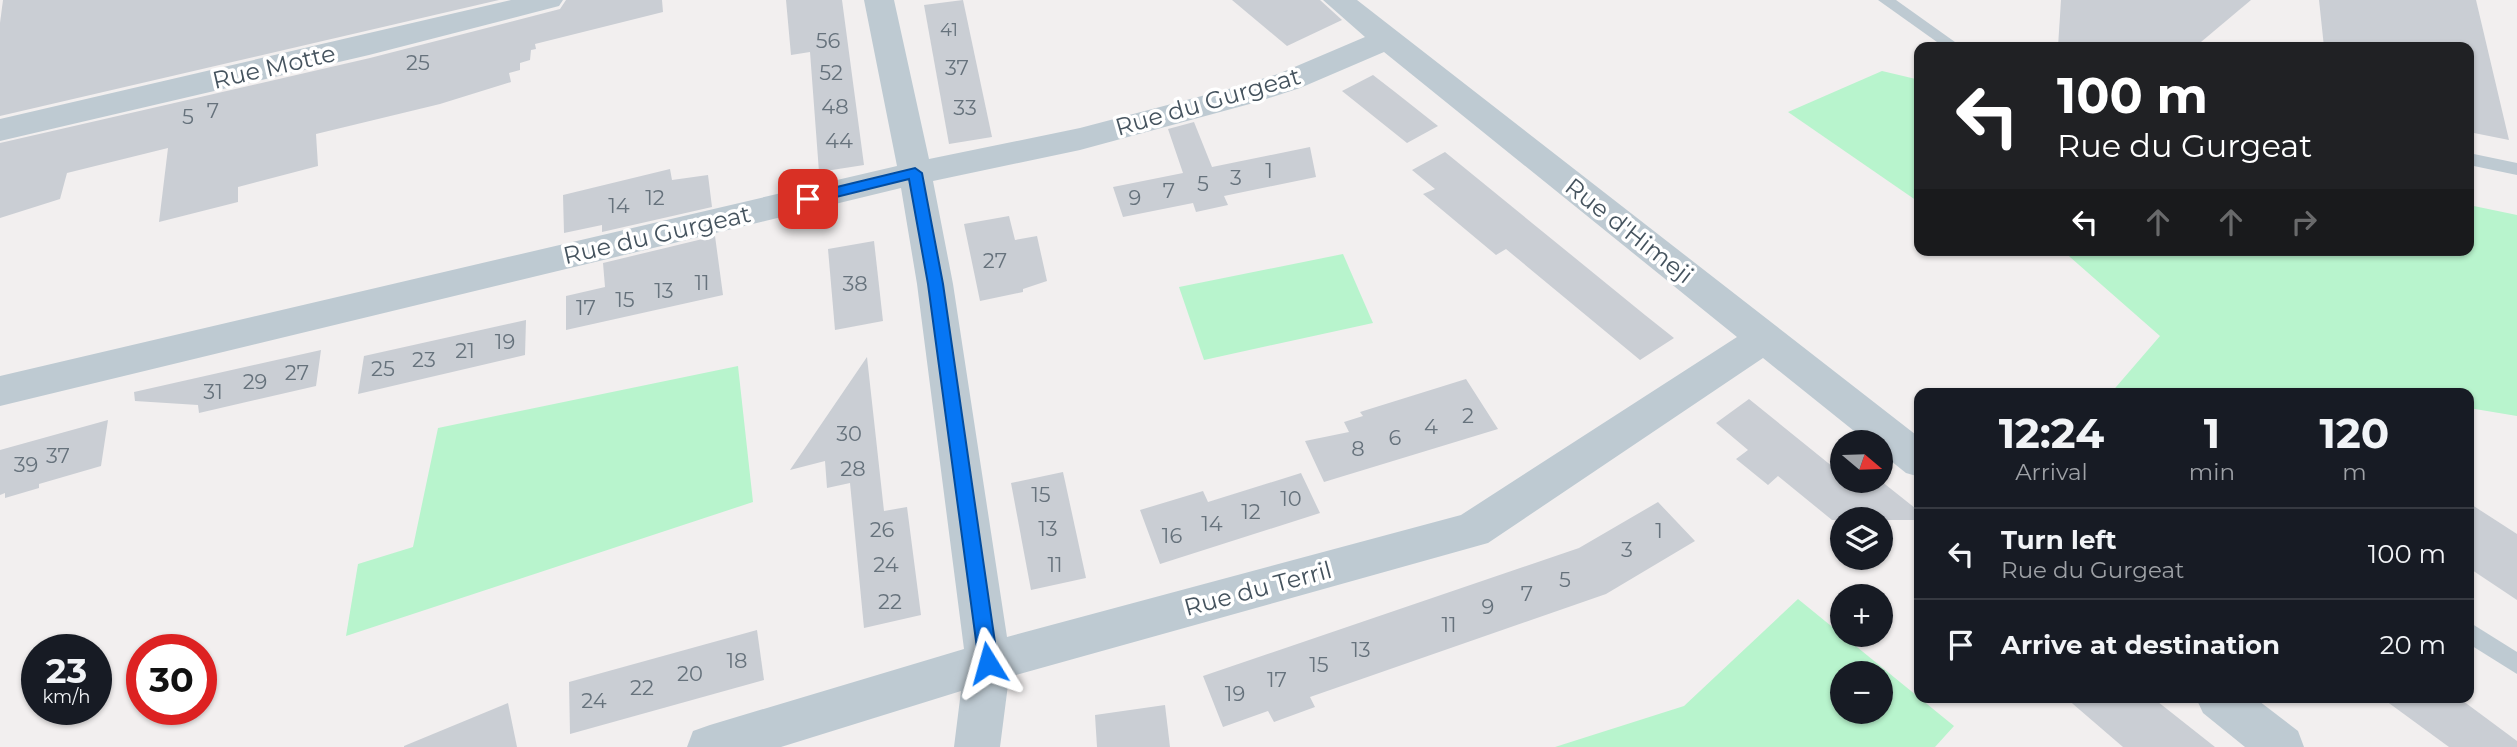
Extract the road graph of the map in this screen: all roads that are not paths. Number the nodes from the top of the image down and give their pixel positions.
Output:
1 (548, 0) edge
2 (878, 0) edge
3 (1338, 0) edge
4 (1886, 0) edge
5 (1389, 38) junction
6 (1947, 42) edge
7 (0, 130) edge
8 (2474, 160) edge
9 (2517, 169) edge
10 (915, 173) junction
11 (1764, 338) junction
12 (0, 391) edge
13 (1914, 456) edge
14 (2474, 635) edge
15 (988, 663) junction
16 (2517, 664) edge
17 (2226, 703) edge
18 (710, 747) edge
19 (977, 747) edge
20 (2281, 747) edge

1 - 7 street, Rue Motte
2 - 10 street
3 - 5 street, Rue d'Himeji
4 - 6 lane
5 - 10 street, Rue du Gurgeat
5 - 11 street, Rue d'Himeji
8 - 9 lane
10 - 12 street, Rue du Gurgeat
10 - 15 street
11 - 13 street, Rue d'Himeji
11 - 15 street, Rue du Terril
14 - 16 lane
15 - 18 street, Rue du Terril
15 - 19 street
17 - 20 street

